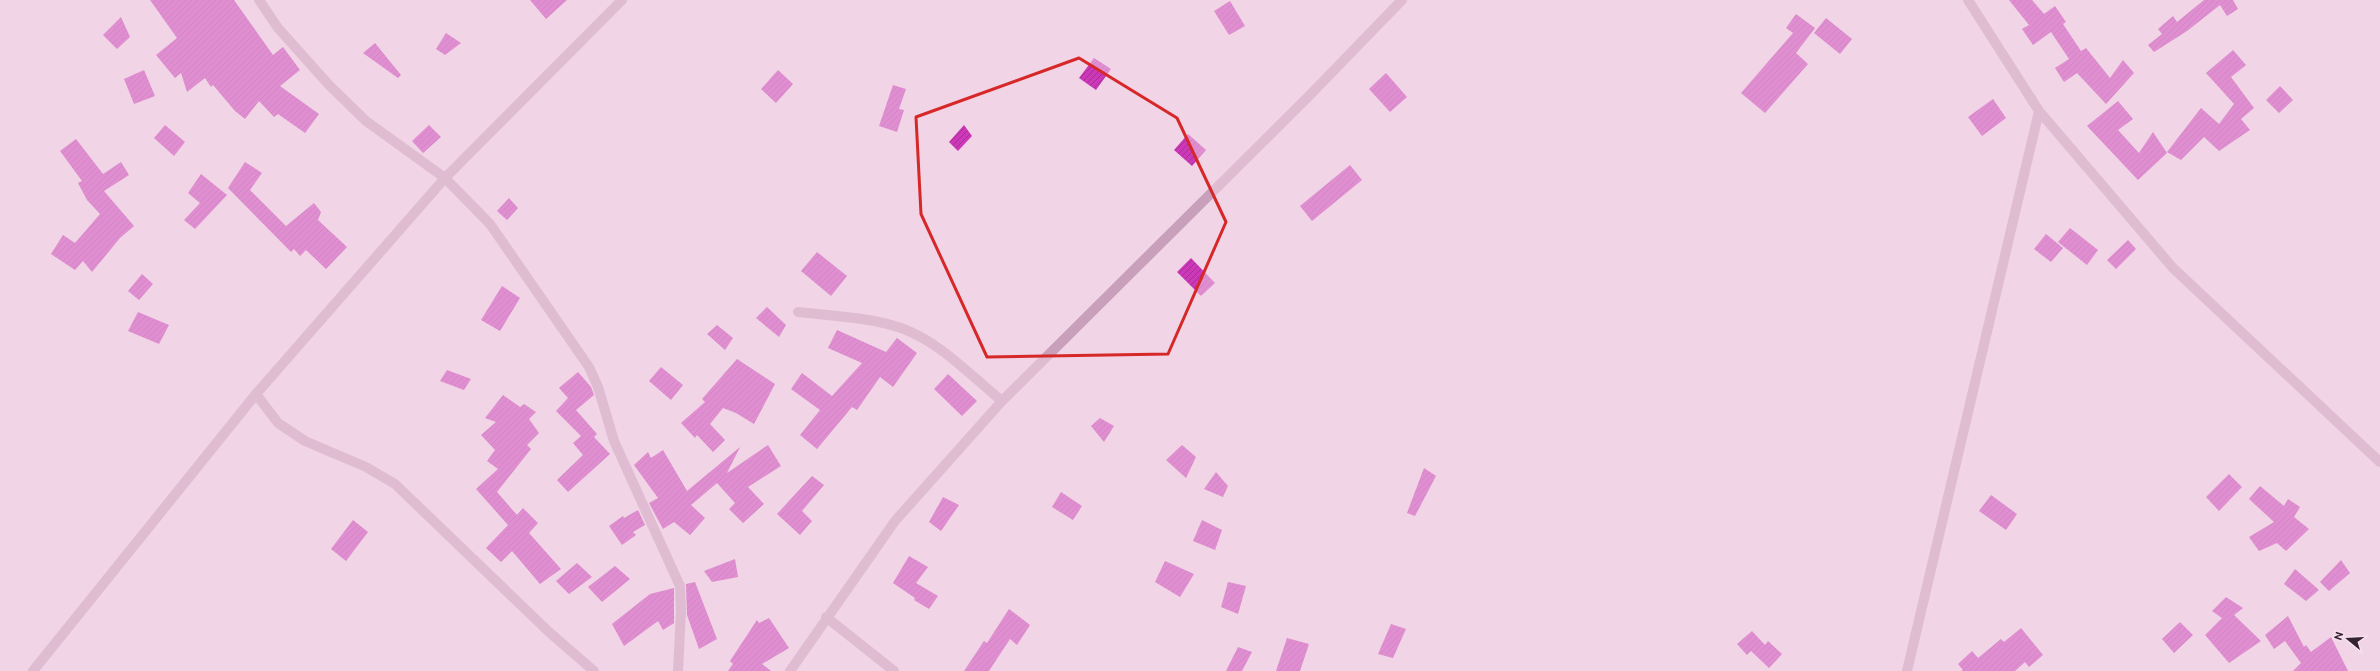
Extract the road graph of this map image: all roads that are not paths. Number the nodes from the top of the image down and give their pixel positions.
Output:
1 (259, 0) edge
2 (622, 0) edge
3 (1402, 0) edge
4 (1968, 0) edge
5 (2039, 111) junction
6 (445, 178) junction
7 (798, 312) dead end
8 (256, 394) junction
9 (1002, 401) junction
10 (2380, 462) edge
11 (826, 617) junction
12 (34, 671) edge
13 (594, 671) edge
14 (678, 671) edge
15 (790, 671) edge
16 (894, 671) edge
17 (1907, 671) edge

1 - 6 street
2 - 6 street
3 - 9 street
4 - 5 street
5 - 10 street
5 - 17 street
6 - 8 street
6 - 14 street
7 - 9 street
8 - 12 street
8 - 13 street
9 - 11 street
11 - 15 street
11 - 16 street

